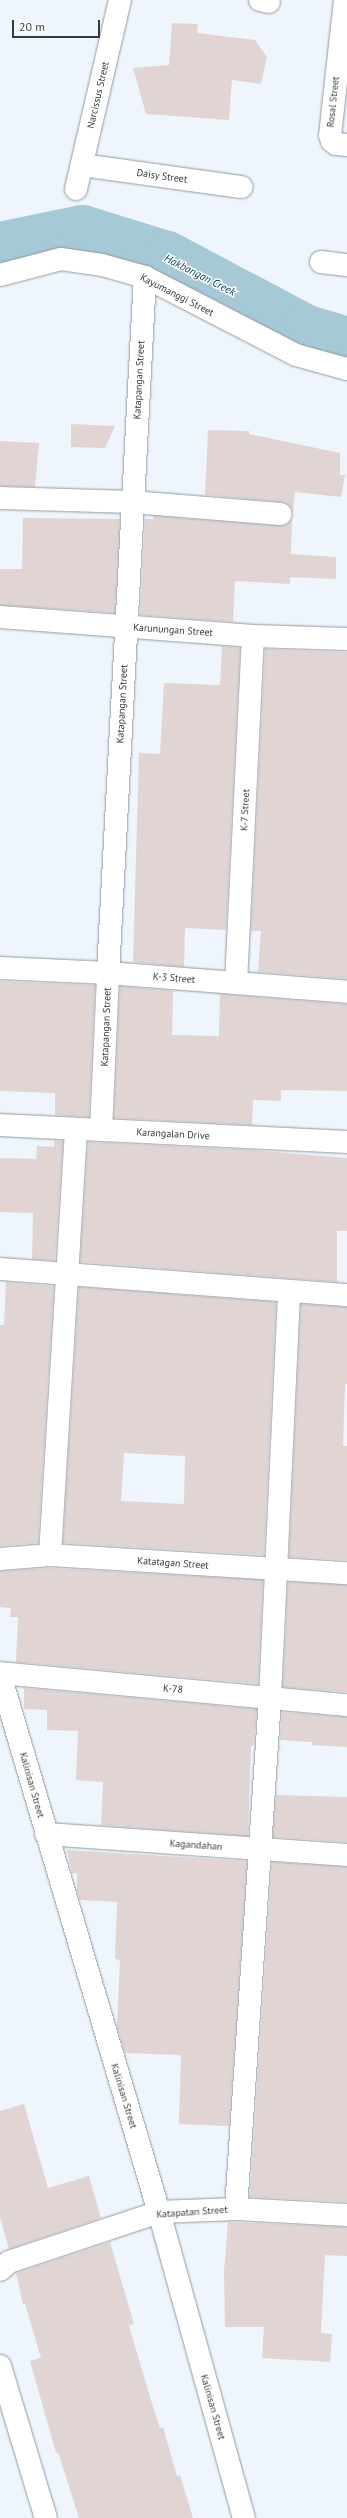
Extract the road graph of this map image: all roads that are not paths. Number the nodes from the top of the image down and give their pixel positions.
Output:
1 (120, 0) edge
2 (345, 0) edge
3 (347, 145) edge
4 (82, 165) junction
5 (241, 186) dead end
6 (76, 189) dead end
7 (321, 262) dead end
8 (347, 265) edge
9 (0, 275) edge
10 (145, 278) junction
11 (347, 369) edge
12 (0, 498) edge
13 (132, 502) junction
14 (280, 514) dead end
15 (0, 617) edge
16 (127, 627) junction
17 (253, 636) junction
18 (347, 639) edge
19 (0, 968) edge
20 (108, 973) junction
21 (236, 983) junction
22 (347, 992) edge
23 (0, 1125) edge
24 (76, 1129) junction
25 (102, 1130) junction
26 (347, 1142) edge
27 (0, 1269) edge
28 (69, 1274) junction
29 (289, 1292) junction
30 (347, 1295) edge
31 (50, 1555) junction
32 (0, 1559) edge
33 (276, 1569) junction
34 (347, 1573) edge
35 (0, 1674) edge
36 (270, 1698) junction
37 (347, 1705) edge
38 (46, 1834) junction
39 (261, 1850) junction
40 (347, 1855) edge
41 (236, 2209) junction
42 (159, 2212) junction
43 (347, 2215) edge
44 (0, 2270) edge
45 (0, 2366) edge
46 (46, 2518) edge
47 (244, 2518) edge

1 - 4 street, Narcissus Street
2 - 3 street, Rosal Street
4 - 5 street, Daisy Street
4 - 6 street, Narcissus Street
7 - 8 street
9 - 10 street, Kayumanggi Street
10 - 11 street, Kayumanggi Street
10 - 13 street, Katapangan Street
12 - 13 street
13 - 14 street
13 - 16 street, Katapangan Street
15 - 16 street, Karunungan Street
16 - 17 street, Karunungan Street
16 - 20 street, Katapangan Street
17 - 18 street, Karunungan Street
17 - 21 street, K-7 Street
19 - 20 street, K-3 Street
20 - 21 street, K-3 Street
20 - 25 street, Katapangan Street
21 - 22 street, K-3 Street
23 - 24 street, Karangalan Drive
24 - 25 street, Karangalan Drive
24 - 28 street
25 - 26 street, Karangalan Drive
27 - 28 street
28 - 29 street
28 - 31 street
29 - 30 street
29 - 33 street
31 - 32 street, Katatagan Street
31 - 33 street, Katatagan Street
33 - 34 street, Katatagan Street
33 - 36 street
35 - 36 street, K-78
35 - 38 street, Kalinisan Street
36 - 37 street, K-78
36 - 39 street
38 - 39 street, Kagandahan
38 - 42 street, Kalinisan Street
39 - 40 street, Kagandahan
39 - 41 street
41 - 42 street, Katapatan Street
41 - 43 street, Katapatan Street
42 - 44 street, Katapatan Street
42 - 47 street, Kalinisan Street
45 - 46 street

